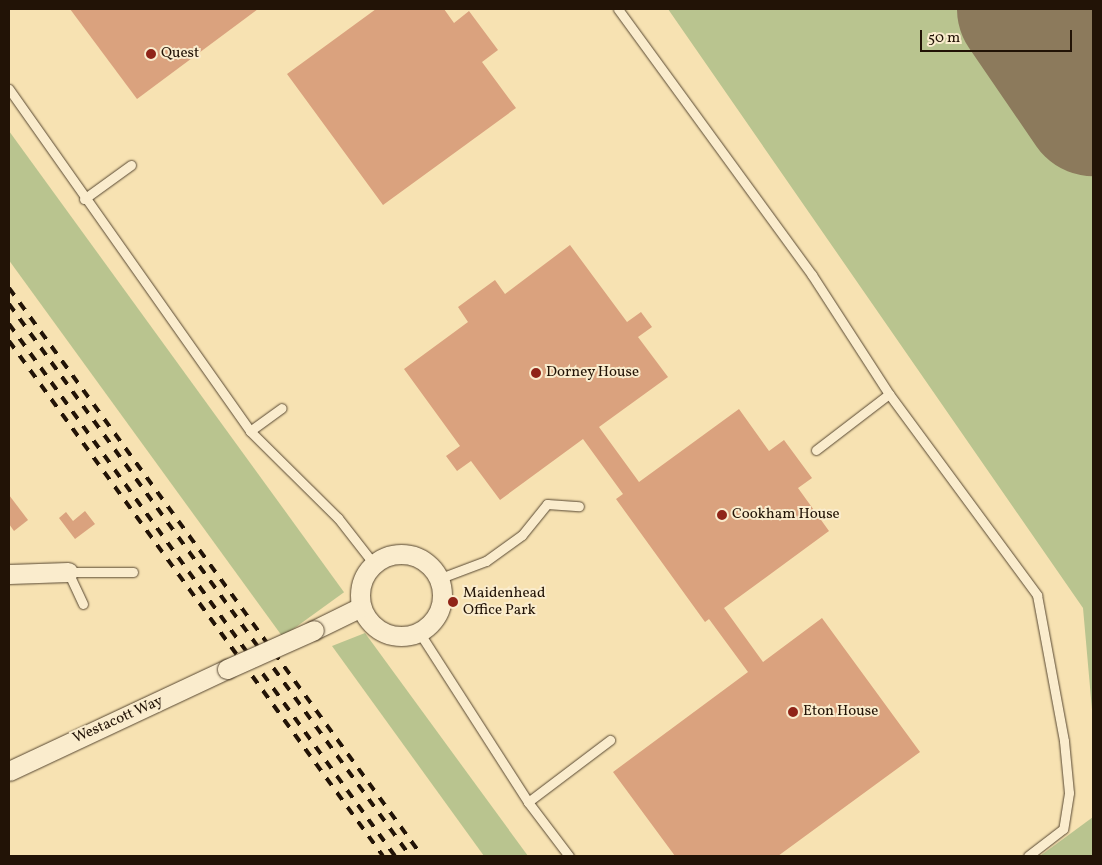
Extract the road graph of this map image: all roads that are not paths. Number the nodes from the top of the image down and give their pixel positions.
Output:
1 (618, 9) edge
2 (9, 90) edge
3 (131, 165) dead end
4 (84, 199) junction
5 (889, 394) junction
6 (282, 408) dead end
7 (250, 431) junction
8 (816, 450) dead end
9 (580, 506) dead end
10 (374, 564) junction
11 (68, 572) junction
12 (133, 572) dead end
13 (9, 574) edge
14 (438, 579) junction
15 (83, 604) dead end
16 (361, 607) junction
17 (418, 632) junction
18 (610, 740) dead end
19 (9, 771) edge
20 (528, 802) junction
21 (569, 856) edge
22 (1028, 856) edge

1 - 5 lane
2 - 4 lane
3 - 4 lane
4 - 7 lane
5 - 8 lane
5 - 22 lane
6 - 7 lane
7 - 10 lane
9 - 14 lane
10 - 14 street
10 - 16 street
11 - 12 lane
11 - 13 street
11 - 15 lane
14 - 17 street
16 - 17 street
16 - 19 street, Westacott Way, bridge
17 - 20 lane
18 - 20 lane
20 - 21 lane

